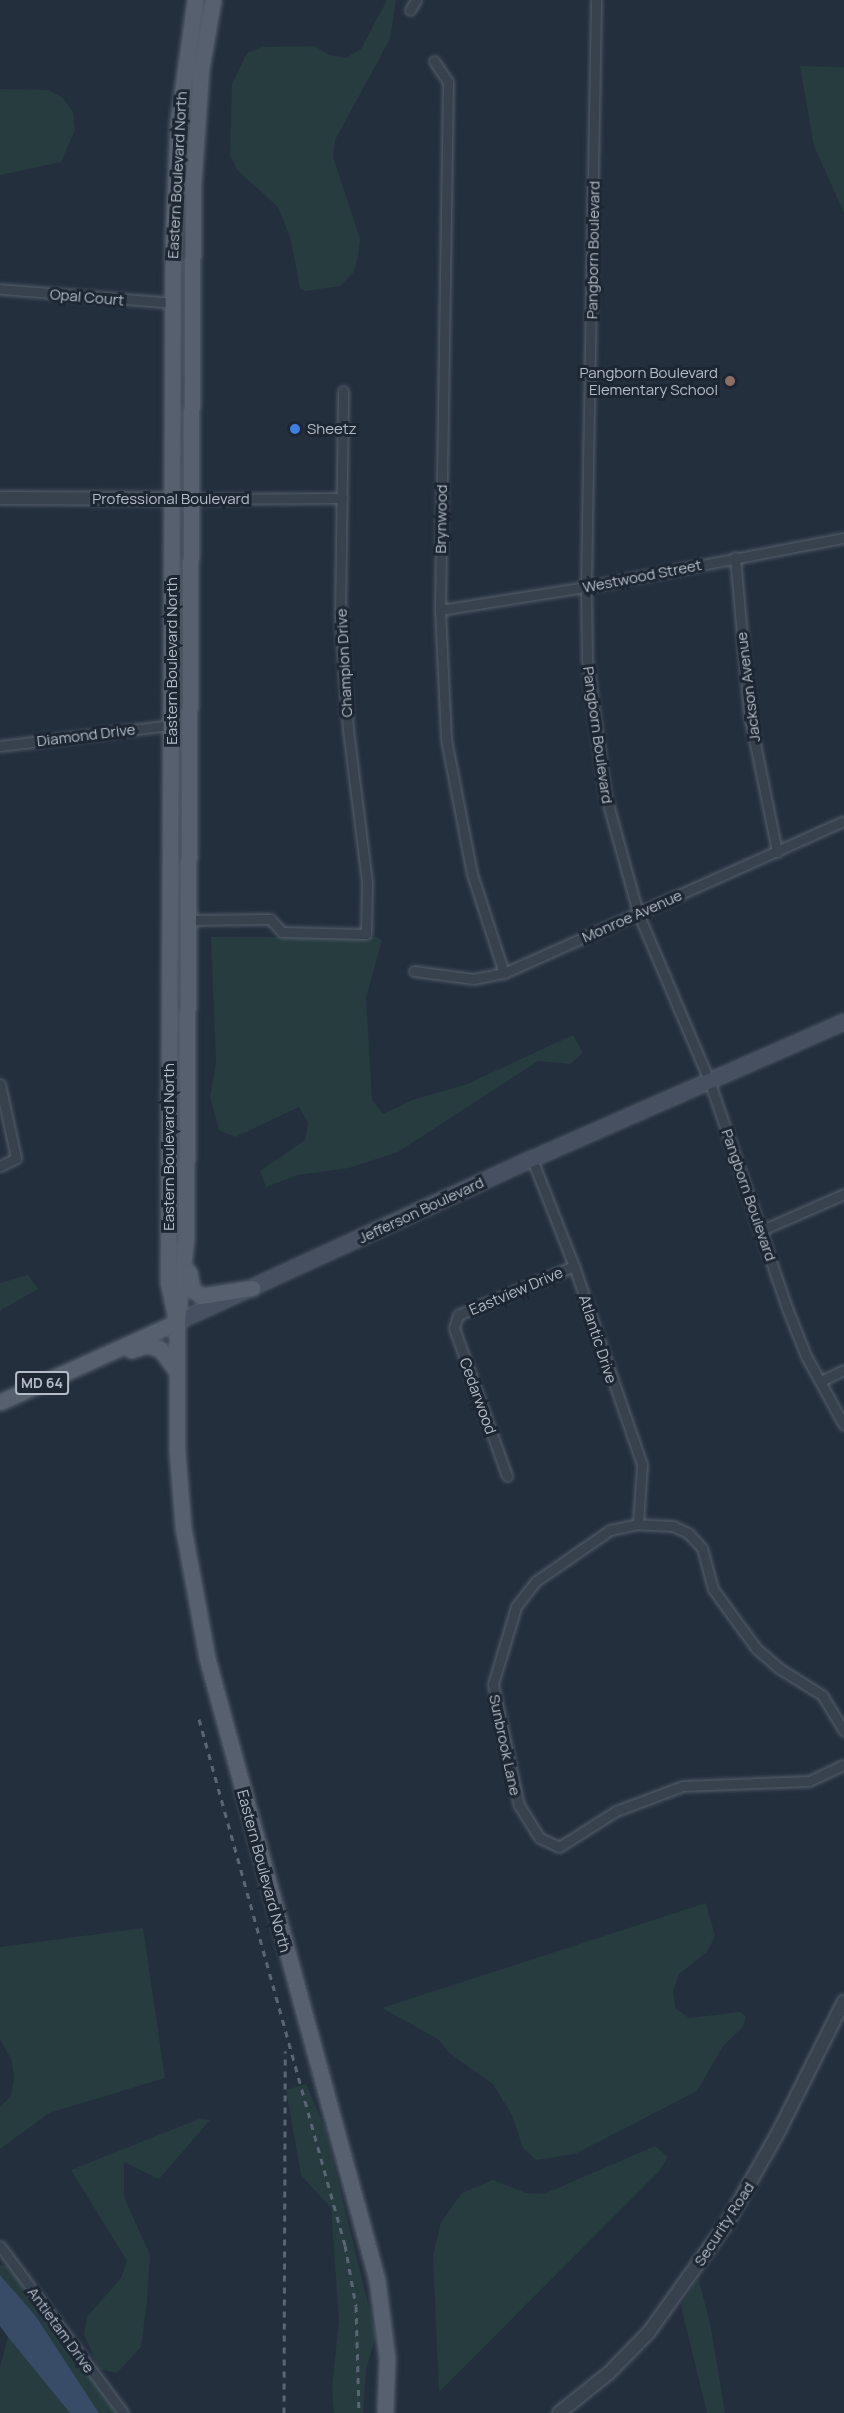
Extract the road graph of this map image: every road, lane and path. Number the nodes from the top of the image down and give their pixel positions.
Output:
1 (195, 0) edge
2 (213, 0) edge
3 (416, 0) edge
4 (596, 0) edge
5 (410, 10) dead end
6 (434, 61) dead end
7 (192, 184) junction
8 (0, 289) edge
9 (173, 303) junction
10 (343, 391) dead end
11 (192, 405) junction
12 (0, 498) edge
13 (342, 498) junction
14 (173, 499) junction
15 (191, 499) junction
16 (844, 538) edge
17 (735, 557) junction
18 (586, 587) junction
19 (440, 610) junction
20 (172, 725) junction
21 (0, 746) edge
22 (844, 821) edge
23 (171, 825) junction
24 (189, 840) junction
25 (777, 852) junction
26 (638, 913) junction
27 (188, 920) junction
28 (414, 971) dead end
29 (504, 973) junction
30 (844, 1022) edge
31 (710, 1083) junction
32 (0, 1084) edge
33 (532, 1159) junction
34 (0, 1166) edge
35 (844, 1194) edge
36 (762, 1230) junction
37 (186, 1239) junction
38 (574, 1266) junction
39 (252, 1288) junction
40 (458, 1316) joint
41 (177, 1322) junction
42 (85, 1364) junction
43 (176, 1370) junction
44 (844, 1370) edge
45 (820, 1381) junction
46 (0, 1402) edge
47 (844, 1425) edge
48 (507, 1476) dead end
49 (638, 1524) junction
50 (844, 1731) edge
51 (844, 1765) edge
52 (844, 2001) edge
53 (0, 2246) edge
54 (123, 2413) edge
55 (386, 2413) edge
56 (559, 2413) edge

1 - 9 main road, Eastern Boulevard North
2 - 7 main road, Eastern Boulevard North
3 - 5 street
4 - 18 street, Pangborn Boulevard
6 - 19 street, Brynwood
7 - 9 main road
7 - 11 main road, Eastern Boulevard North
8 - 9 street, Opal Court
9 - 11 main road
9 - 14 main road, Eastern Boulevard North
10 - 13 street, Champion Drive
11 - 15 main road, Eastern Boulevard North
12 - 14 street, Professional Boulevard
13 - 15 street, Professional Boulevard
13 - 27 street, Champion Drive
14 - 15 street, Professional Boulevard
14 - 20 main road, Eastern Boulevard North
15 - 24 main road, Eastern Boulevard North
16 - 17 street, Westwood Street
17 - 18 street, Westwood Street
17 - 25 street, Jackson Avenue
18 - 19 street, Westwood Street
18 - 26 street, Pangborn Boulevard
19 - 29 street, Brynwood
20 - 21 street, Diamond Drive
20 - 23 main road, Eastern Boulevard North
20 - 24 main road
22 - 25 street, Monroe Avenue
23 - 27 main road
23 - 41 main road, Eastern Boulevard North
24 - 27 main road, Eastern Boulevard North
25 - 26 street, Monroe Avenue
26 - 29 street, Monroe Avenue
26 - 31 street, Pangborn Boulevard
27 - 37 main road, Eastern Boulevard North
28 - 29 street, Monroe Avenue
30 - 31 main road, Jefferson Boulevard / MD 64
31 - 33 main road, Jefferson Boulevard / MD 64
31 - 36 street, Pangborn Boulevard
32 - 34 street
33 - 38 street, Atlantic Drive
33 - 39 main road, Jefferson Boulevard / MD 64
35 - 36 street
36 - 45 street, Pangborn Boulevard
37 - 39 main road
37 - 41 main road, Eastern Boulevard North
38 - 40 street, Eastview Drive
38 - 49 street, Atlantic Drive
39 - 41 main road, Jefferson Boulevard / MD 64
40 - 48 street, Cedarwood
41 - 42 main road, Jefferson Boulevard / MD 64
41 - 43 main road, Eastern Boulevard North
42 - 43 main road
42 - 46 main road, Jefferson Boulevard / MD 64
43 - 55 main road, Eastern Boulevard North
44 - 45 street
45 - 47 street, Pangborn Boulevard
49 - 50 street, Sunbrook Lane
49 - 51 street, Sunbrook Lane
52 - 56 street, Security Road
53 - 54 street, Antietam Drive

